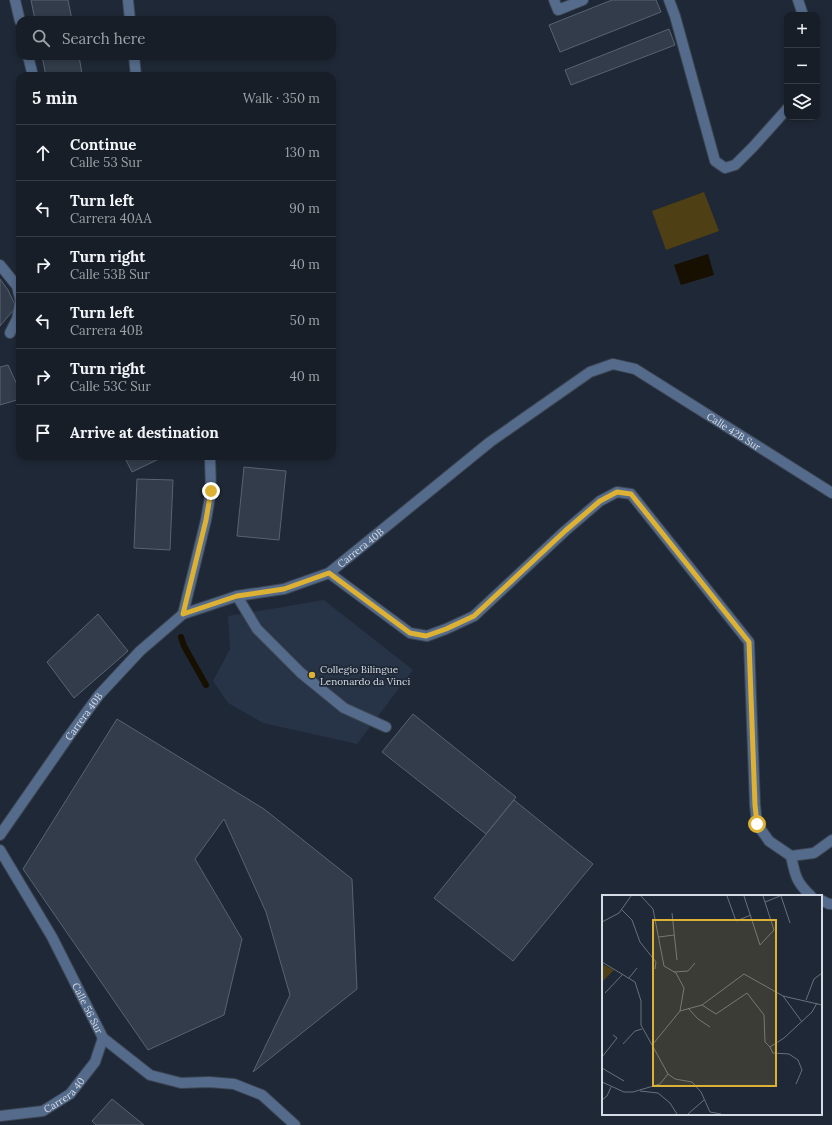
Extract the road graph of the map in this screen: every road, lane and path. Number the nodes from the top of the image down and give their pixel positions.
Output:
1 (15, 0) edge
2 (128, 0) edge
3 (554, 0) edge
4 (583, 0) edge
5 (669, 0) edge
6 (798, 0) edge
7 (802, 12) edge
8 (19, 16) edge
9 (130, 16) edge
10 (29, 60) edge
11 (134, 60) edge
12 (31, 72) edge
13 (136, 72) edge
14 (784, 112) edge
15 (0, 265) edge
16 (16, 286) edge
17 (16, 321) edge
18 (10, 333) dead end
19 (635, 369) joint
20 (210, 460) edge
21 (832, 493) edge
22 (329, 573) junction
23 (237, 596) junction
24 (183, 614) junction
25 (386, 727) dead end
26 (0, 835) edge
27 (832, 840) edge
28 (0, 850) edge
29 (791, 856) junction
30 (810, 895) edge
31 (822, 900) edge
32 (832, 904) edge
33 (103, 1038) junction
34 (0, 1116) edge
35 (295, 1125) edge

1 - 8 street
2 - 9 street
3 - 4 street
5 - 14 street
6 - 7 street
10 - 12 street
11 - 13 street
15 - 16 street
17 - 18 street
19 - 21 street, Calle 42B Sur
19 - 22 street, Carrera 40B
20 - 24 street
22 - 23 street, Carrera 40B
22 - 29 street
23 - 24 street, Carrera 40B
23 - 25 street
24 - 26 street, Carrera 40B
27 - 29 street
28 - 33 street, Calle 56 Sur
29 - 30 street
31 - 32 street
33 - 34 street, Carrera 40
33 - 35 street, Calle 56 Sur

